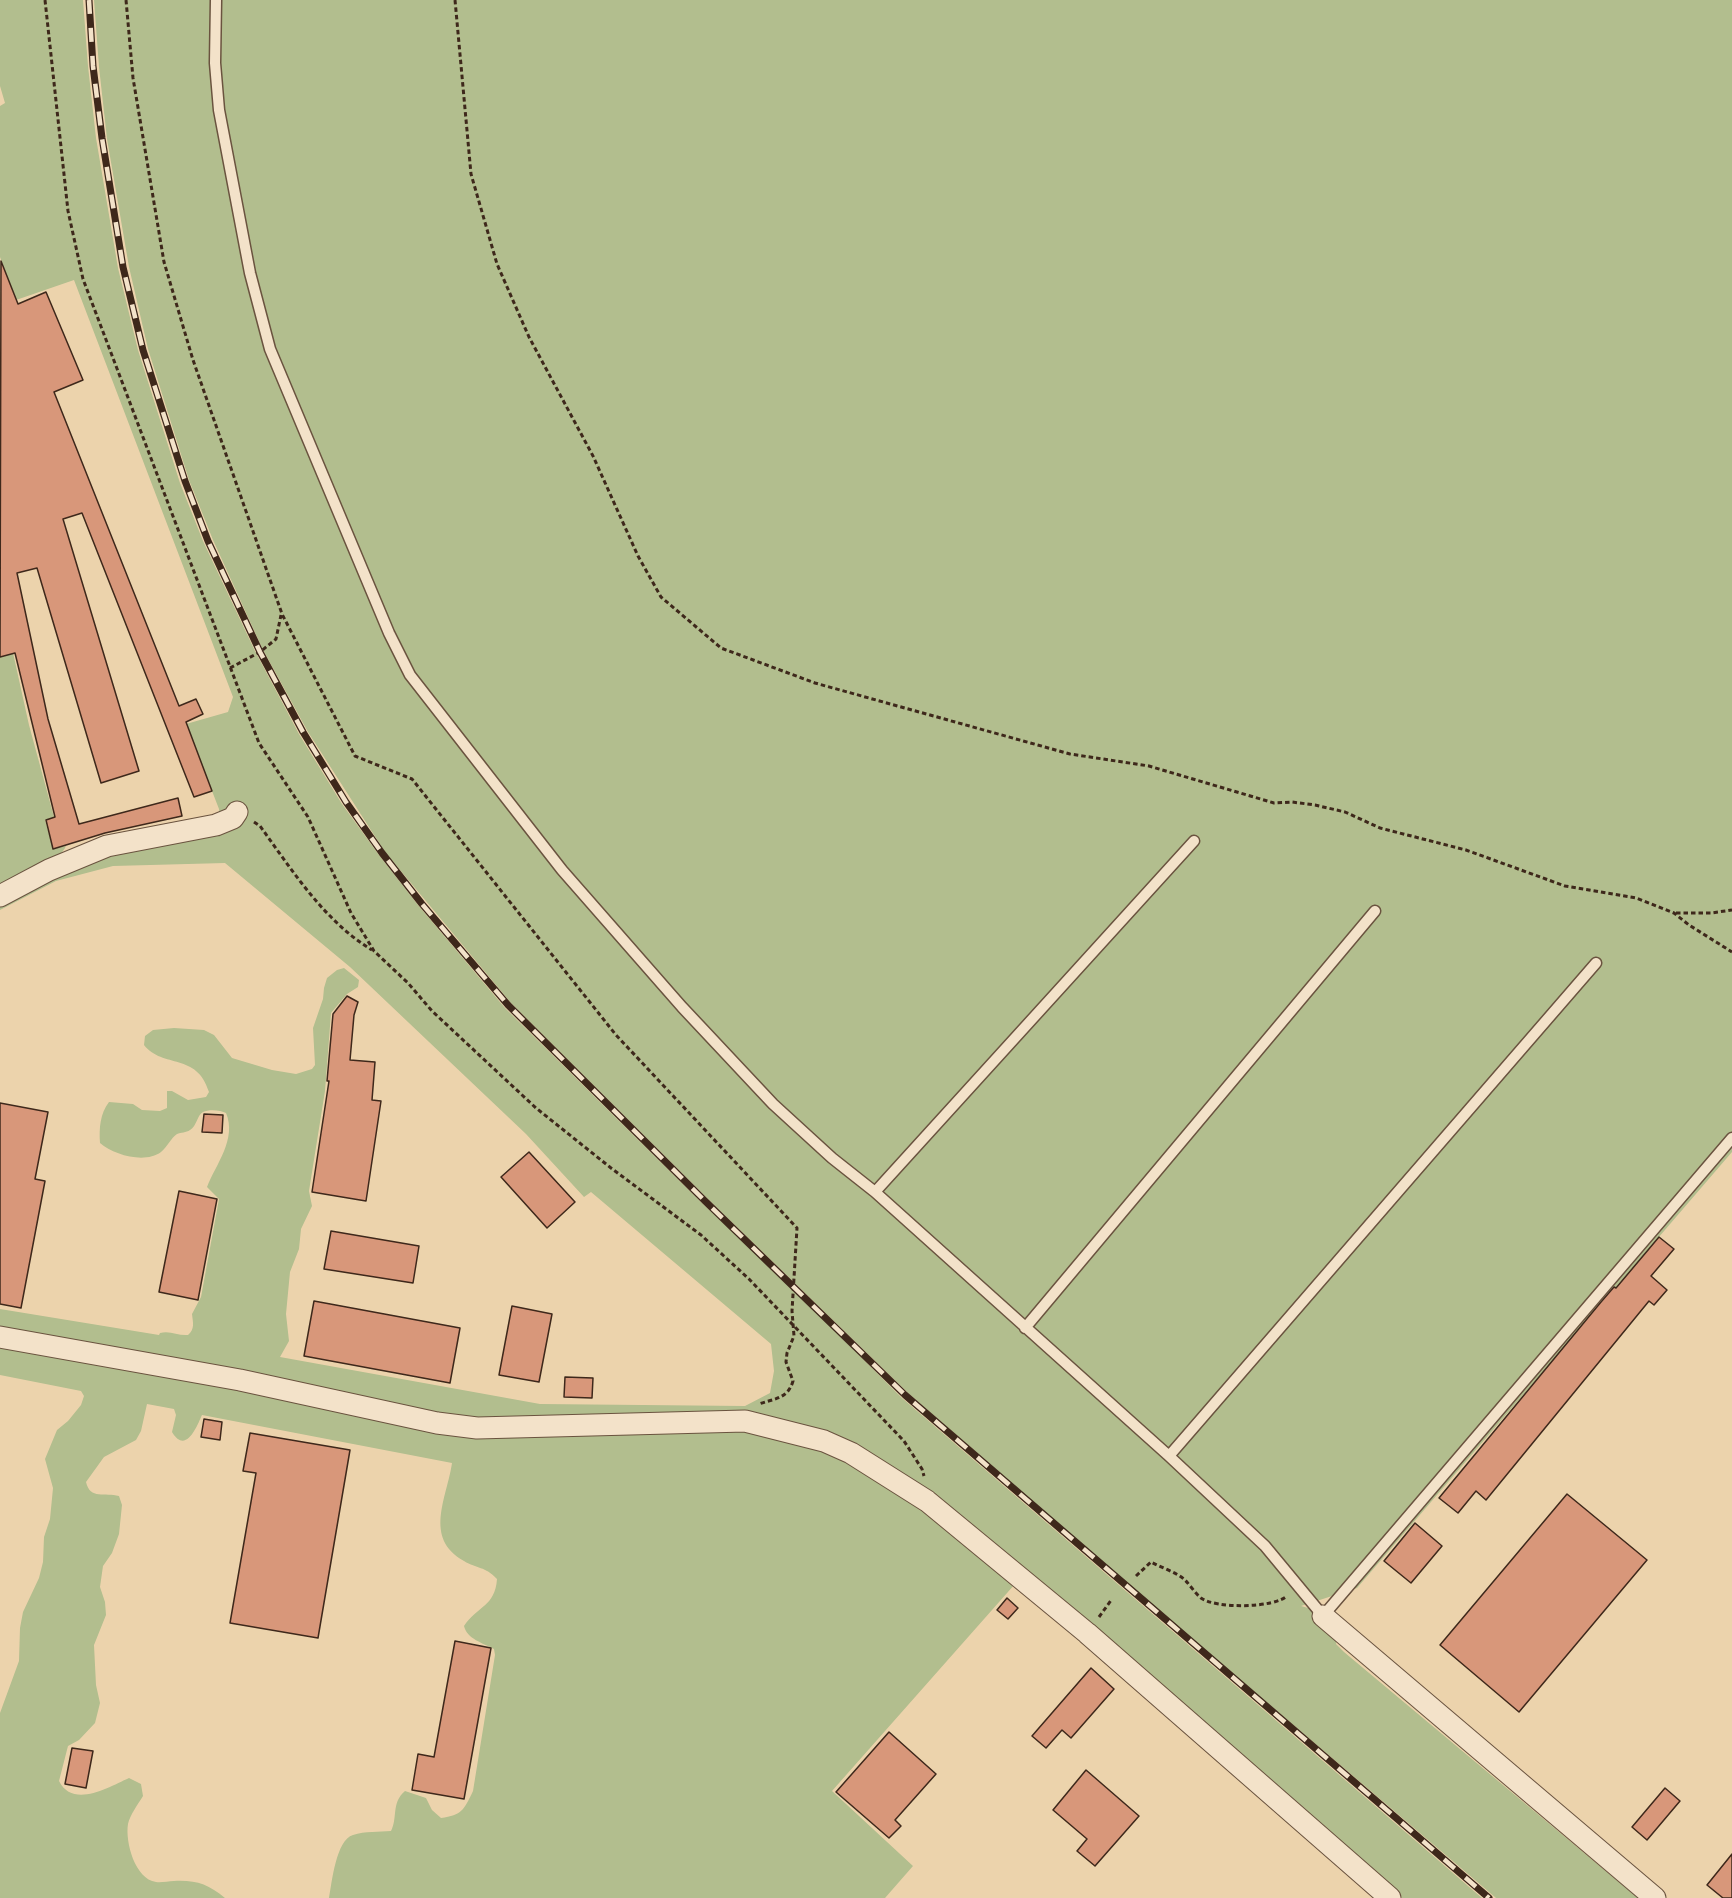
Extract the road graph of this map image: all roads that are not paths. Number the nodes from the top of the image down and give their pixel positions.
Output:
1 (216, 0) edge
2 (237, 812) road end
3 (1194, 841) dead end
4 (0, 896) edge
5 (1375, 911) dead end
6 (1596, 963) dead end
7 (1732, 1138) edge
8 (875, 1192) junction
9 (1025, 1328) junction
10 (0, 1337) edge
11 (1169, 1456) junction
12 (1323, 1616) junction
13 (1390, 1898) edge
14 (1655, 1898) edge

1 - 8 lane
2 - 4 street
3 - 8 lane
5 - 9 lane
6 - 11 lane
7 - 12 lane
8 - 9 lane
9 - 11 lane
10 - 13 street
11 - 12 lane
12 - 14 street

